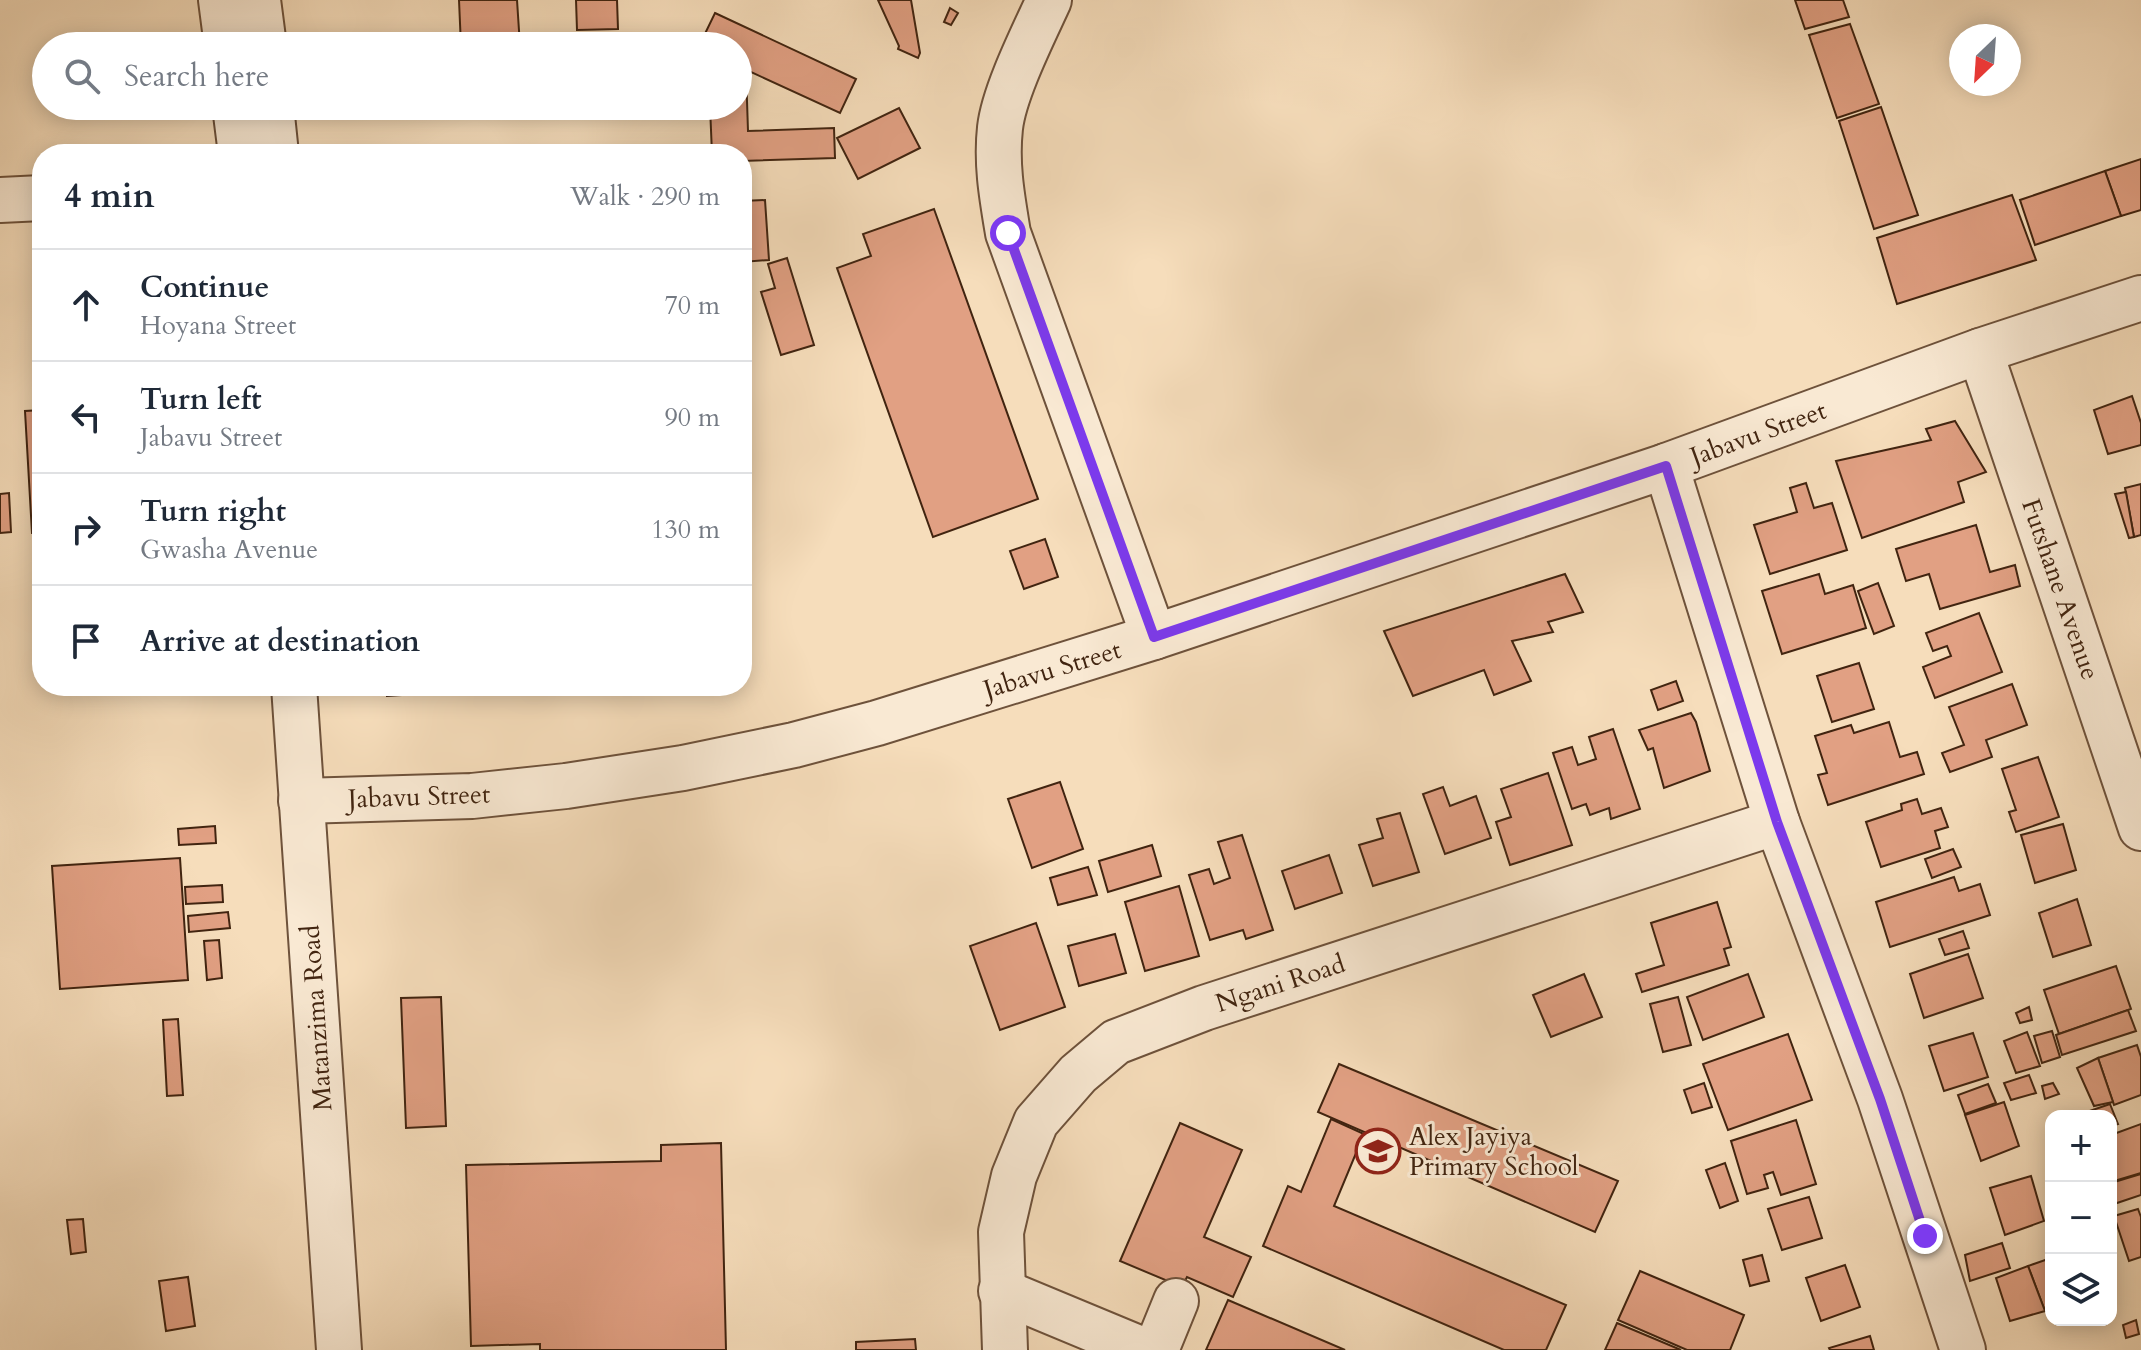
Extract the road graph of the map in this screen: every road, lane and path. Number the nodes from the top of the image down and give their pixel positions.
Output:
1 (221, 0) edge
2 (258, 0) edge
3 (1049, 0) edge
4 (225, 32) edge
5 (262, 32) edge
6 (237, 120) edge
7 (272, 120) edge
8 (240, 144) edge
9 (275, 144) edge
10 (32, 198) edge
11 (0, 200) edge
12 (2141, 298) edge
13 (1980, 351) junction
14 (1666, 466) junction
15 (1154, 637) junction
16 (295, 696) edge
17 (301, 801) junction
18 (1777, 822) junction
19 (2141, 828) edge
20 (1001, 1291) junction
21 (1176, 1301) dead end
22 (339, 1350) edge
23 (1005, 1350) edge
24 (1143, 1350) edge
25 (1156, 1350) edge
26 (1963, 1350) edge

1 - 4 street
2 - 5 street
3 - 15 street
6 - 8 street
7 - 9 street
10 - 11 street
12 - 13 street, Jabavu Street
13 - 14 street, Jabavu Street
13 - 19 street, Futshane Avenue
14 - 15 street, Jabavu Street
14 - 18 street
15 - 17 street, Jabavu Street
16 - 17 street, Matanzima Road
17 - 22 street, Matanzima Road
18 - 20 street, Ngani Road
18 - 26 street
20 - 23 street, Ngani Road
20 - 24 street
21 - 25 street

